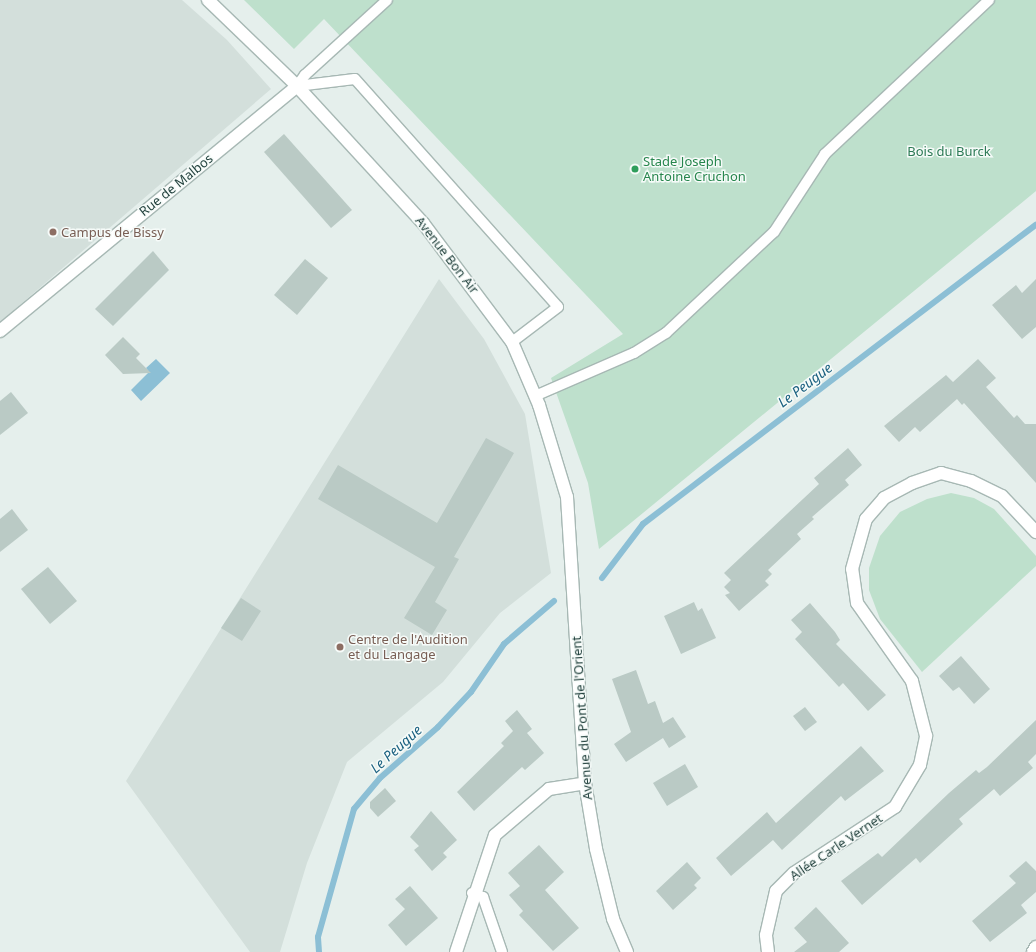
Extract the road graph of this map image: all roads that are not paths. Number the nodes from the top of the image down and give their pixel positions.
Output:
1 (208, 0) edge
2 (387, 0) edge
3 (989, 0) edge
4 (297, 86) junction
5 (0, 331) edge
6 (512, 342) junction
7 (535, 396) junction
8 (1036, 532) edge
9 (572, 574) joint
10 (585, 783) junction
11 (472, 893) junction
12 (1036, 947) edge
13 (456, 952) edge
14 (502, 952) edge
15 (626, 952) edge
16 (768, 952) edge
17 (1033, 952) edge

1 - 4 street, Avenue Bon Air
2 - 4 lane
3 - 7 lane
4 - 5 street, Rue de Malbos
4 - 6 street, Avenue Bon Air
4 - 6 lane
6 - 7 street, Avenue Bon Air
7 - 9 street, Avenue Bon Air
8 - 16 street, Allée Carle Vernet
9 - 10 street, Avenue du Pont de l'Orient
10 - 11 street
10 - 15 street, Avenue du Pont de l'Orient
11 - 13 street
11 - 14 lane
12 - 17 street

